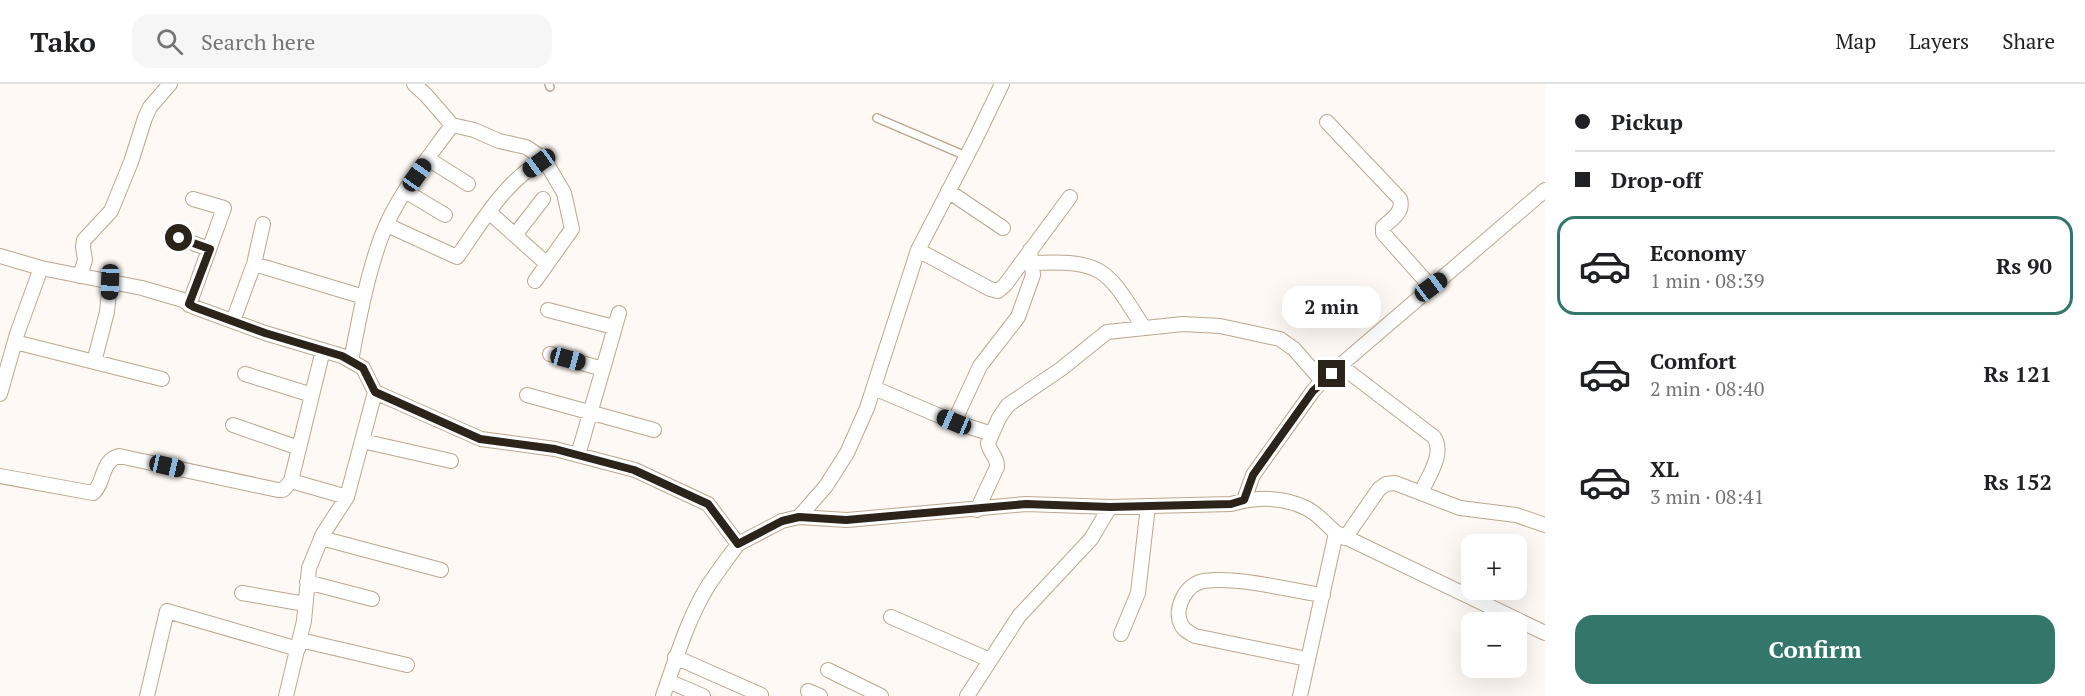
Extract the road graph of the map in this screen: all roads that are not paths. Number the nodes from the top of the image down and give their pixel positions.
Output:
1 (170, 84) edge
2 (414, 84) edge
3 (1002, 84) edge
4 (877, 118) dead end
5 (1327, 122) dead end
6 (452, 125) junction
7 (966, 156) junction
8 (428, 159) junction
9 (544, 159) junction
10 (468, 184) dead end
11 (948, 190) junction
12 (1545, 190) edge
13 (405, 191) junction
14 (1070, 196) dead end
15 (194, 199) dead end
16 (543, 199) dead end
17 (489, 212) junction
18 (445, 215) dead end
19 (263, 225) dead end
20 (387, 225) junction
21 (1003, 228) dead end
22 (515, 235) junction
23 (179, 238) dead end
24 (210, 249) junction
25 (918, 250) junction
26 (0, 256) edge
27 (1032, 256) junction
28 (254, 264) junction
29 (547, 264) junction
30 (41, 268) junction
31 (80, 276) junction
32 (535, 280) dead end
33 (110, 282) junction
34 (1431, 287) junction
35 (364, 297) junction
36 (189, 304) junction
37 (548, 310) dead end
38 (619, 313) dead end
39 (233, 321) junction
40 (614, 327) junction
41 (1144, 328) junction
42 (15, 342) junction
43 (323, 350) junction
44 (550, 354) dead end
45 (351, 361) junction
46 (94, 362) junction
47 (1341, 366) junction
48 (603, 369) junction
49 (246, 374) dead end
50 (162, 379) dead end
51 (1322, 381) junction
52 (874, 388) junction
53 (375, 392) junction
54 (0, 394) edge
55 (312, 395) junction
56 (527, 395) dead end
57 (591, 412) junction
58 (954, 422) junction
59 (232, 425) dead end
60 (654, 430) dead end
61 (992, 434) junction
62 (362, 441) junction
63 (299, 448) junction
64 (578, 455) junction
65 (451, 461) dead end
66 (0, 476) edge
67 (291, 481) junction
68 (1421, 493) junction
69 (347, 497) junction
70 (1244, 500) junction
71 (1148, 506) junction
72 (1110, 507) junction
73 (977, 510) junction
74 (799, 517) junction
75 (1545, 525) edge
76 (1341, 535) junction
77 (321, 538) junction
78 (738, 544) junction
79 (441, 570) dead end
80 (307, 582) junction
81 (242, 592) dead end
82 (1323, 595) junction
83 (372, 599) dead end
84 (305, 604) junction
85 (891, 617) dead end
86 (1545, 633) edge
87 (1121, 634) dead end
88 (299, 645) junction
89 (675, 657) junction
90 (1307, 659) junction
91 (990, 660) junction
92 (407, 665) dead end
93 (828, 670) dead end
94 (668, 681) junction
95 (761, 695) edge
96 (147, 696) edge
97 (286, 696) edge
98 (663, 696) edge
99 (703, 696) edge
100 (881, 696) edge
101 (967, 696) edge
102 (1300, 696) edge

1 - 31 street
2 - 6 street
3 - 7 street
4 - 7 lane
5 - 34 street
6 - 8 street
6 - 9 street
7 - 11 street
8 - 10 street
8 - 13 street
9 - 17 street
9 - 29 street
11 - 21 street
11 - 25 street
12 - 34 street
13 - 18 street
13 - 20 street
14 - 27 street
15 - 24 street
16 - 22 street
17 - 20 street
17 - 22 street
19 - 28 street
20 - 35 street
22 - 29 street
23 - 24 street
24 - 36 street
25 - 27 street
25 - 52 street
26 - 30 street
27 - 41 street
27 - 58 street
28 - 35 street
28 - 39 street
29 - 32 street
30 - 31 street
30 - 42 street
31 - 33 street
33 - 36 street
33 - 46 street
34 - 47 street
35 - 45 street
36 - 39 street
37 - 40 street
38 - 40 street
39 - 43 street
40 - 48 street
41 - 51 street
41 - 61 street
42 - 46 street
42 - 54 street
43 - 45 street
43 - 55 street
44 - 48 street
45 - 53 street
46 - 50 street
47 - 51 street
47 - 68 street
48 - 57 street
49 - 55 street
51 - 70 street
52 - 58 street
52 - 74 street
53 - 62 street
53 - 64 street
55 - 63 street
56 - 57 street
57 - 60 street
57 - 64 street
58 - 61 street
59 - 63 street
61 - 73 street
62 - 65 street
62 - 69 street
63 - 67 street
64 - 78 street
66 - 67 street
67 - 69 street
68 - 75 street
68 - 76 street
69 - 77 street
70 - 71 street
70 - 76 street
71 - 72 street
71 - 87 street
72 - 73 street
72 - 91 street
73 - 74 street
74 - 78 street
76 - 82 street
76 - 86 street
77 - 79 street
77 - 80 street
78 - 89 street
80 - 83 street
80 - 84 street
81 - 84 street
82 - 90 street
82 - 90 street
84 - 88 street
85 - 91 street
88 - 92 street
88 - 96 street
88 - 97 street
89 - 94 street
89 - 95 street
90 - 102 street
91 - 101 street
93 - 100 street
94 - 98 street
94 - 99 street

